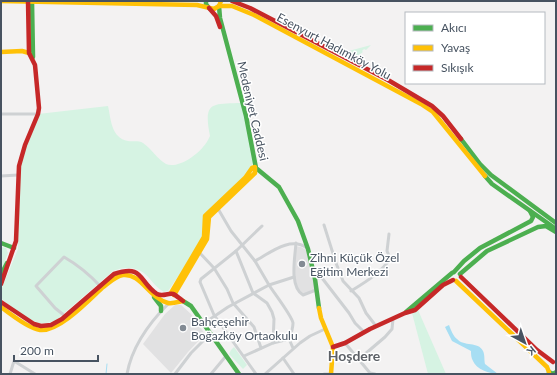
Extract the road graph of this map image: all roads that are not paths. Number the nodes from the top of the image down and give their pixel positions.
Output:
1 (1, 1) edge
2 (30, 1) edge
3 (206, 1) edge
4 (232, 1) edge
5 (220, 3) edge
6 (209, 8) junction
7 (1, 52) edge
8 (29, 53) junction
9 (230, 55) junction
10 (33, 58) junction
11 (414, 97) junction
12 (1, 114) edge
13 (38, 114) junction
14 (256, 168) junction
15 (18, 175) junction
16 (1, 176) edge
17 (217, 206) junction
18 (528, 208) junction
19 (556, 223) edge
20 (324, 225) dead end
21 (262, 226) dead end
22 (556, 230) edge
23 (389, 234) dead end
24 (1, 243) edge
25 (296, 243) junction
26 (242, 245) junction
27 (14, 248) junction
28 (308, 249) junction
29 (199, 251) junction
30 (236, 251) junction
31 (254, 261) junction
32 (214, 268) junction
33 (453, 272) junction
34 (1, 275) edge
35 (460, 275) junction
36 (294, 277) junction
37 (315, 278) junction
38 (455, 280) junction
39 (1, 284) edge
40 (269, 285) junction
41 (100, 286) junction
42 (316, 290) junction
43 (351, 291) junction
44 (253, 293) junction
45 (172, 295) junction
46 (153, 296) junction
47 (183, 301) junction
48 (1, 302) edge
49 (170, 302) junction
50 (233, 304) junction
51 (1, 307) edge
52 (161, 311) junction
53 (405, 313) junction
54 (214, 315) junction
55 (65, 316) junction
56 (393, 319) junction
57 (203, 324) junction
58 (376, 326) junction
59 (325, 329) junction
60 (364, 332) junction
61 (210, 334) junction
62 (289, 339) junction
63 (273, 343) junction
64 (345, 343) junction
65 (333, 347) junction
66 (261, 348) junction
67 (293, 348) junction
68 (226, 356) junction
69 (244, 356) junction
70 (283, 358) junction
71 (358, 360) junction
72 (554, 363) edge
73 (547, 367) junction
74 (370, 373) edge
75 (552, 373) edge
76 (10, 374) edge
77 (35, 374) edge
78 (127, 374) edge
79 (175, 374) edge
80 (211, 374) edge
81 (239, 374) edge
82 (256, 374) edge
83 (265, 374) edge
84 (294, 374) edge
85 (324, 374) edge
86 (331, 374) edge
87 (375, 374) edge

1 - 2 main road
2 - 6 main road
2 - 8 main road
2 - 10 main road
3 - 6 main road
4 - 11 main road, Esenyurt Hadımköy Yolu
5 - 6 main road, Esenyurt Hadımköy Yolu
5 - 9 main road
5 - 11 main road, Esenyurt Hadımköy Yolu
6 - 9 main road
7 - 8 main road
8 - 10 main road
9 - 14 main road, Medeniyet Caddesi
10 - 13 main road
11 - 18 main road, Esenyurt Hadımköy Yolu
11 - 19 main road, Esenyurt Hadımköy Yolu
12 - 13 street
13 - 15 main road
14 - 17 main road
14 - 28 main road, Medeniyet Caddesi
15 - 16 street
15 - 27 main road
17 - 26 street
17 - 29 main road
18 - 22 main road, Esenyurt Hadımköy Yolu
18 - 33 main road
20 - 43 street
21 - 26 street
22 - 35 main road
23 - 43 street
24 - 27 main road
25 - 28 street
25 - 31 street
25 - 36 street
26 - 30 street
26 - 31 street
27 - 34 main road
27 - 39 main road
28 - 37 main road, Medeniyet Caddesi
29 - 32 street
29 - 45 main road
30 - 32 street
30 - 44 street
31 - 40 street
32 - 50 street
32 - 54 street
33 - 35 main road
33 - 38 main road
33 - 53 main road
35 - 38 main road
35 - 72 main road
36 - 40 street
36 - 42 street
37 - 42 main road, Medeniyet Caddesi
37 - 60 street
38 - 53 main road
38 - 73 main road
40 - 44 street
40 - 62 street
41 - 45 main road
41 - 55 main road
41 - 55 street
42 - 59 main road, Medeniyet Caddesi
43 - 58 street
44 - 50 street
44 - 63 street
45 - 47 main road
45 - 49 main road
45 - 49 main road
46 - 49 main road
46 - 51 main road
46 - 52 main road
47 - 49 main road
47 - 57 main road
48 - 55 main road
49 - 52 street
50 - 54 street
50 - 66 street
52 - 78 street
53 - 56 main road
54 - 57 street
54 - 69 street
56 - 58 main road
56 - 71 street
57 - 61 main road
58 - 60 main road
59 - 65 main road, Medeniyet Caddesi
59 - 67 street
60 - 64 main road
61 - 68 main road
61 - 79 street
62 - 63 street
62 - 67 street
63 - 66 street
64 - 65 main road
64 - 71 street
65 - 86 main road
66 - 69 street
67 - 70 street
68 - 80 street
68 - 81 main road
69 - 82 street
70 - 83 street
70 - 84 street
71 - 74 street
72 - 73 main road
73 - 75 main road
74 - 87 street
76 - 77 street
85 - 86 street

